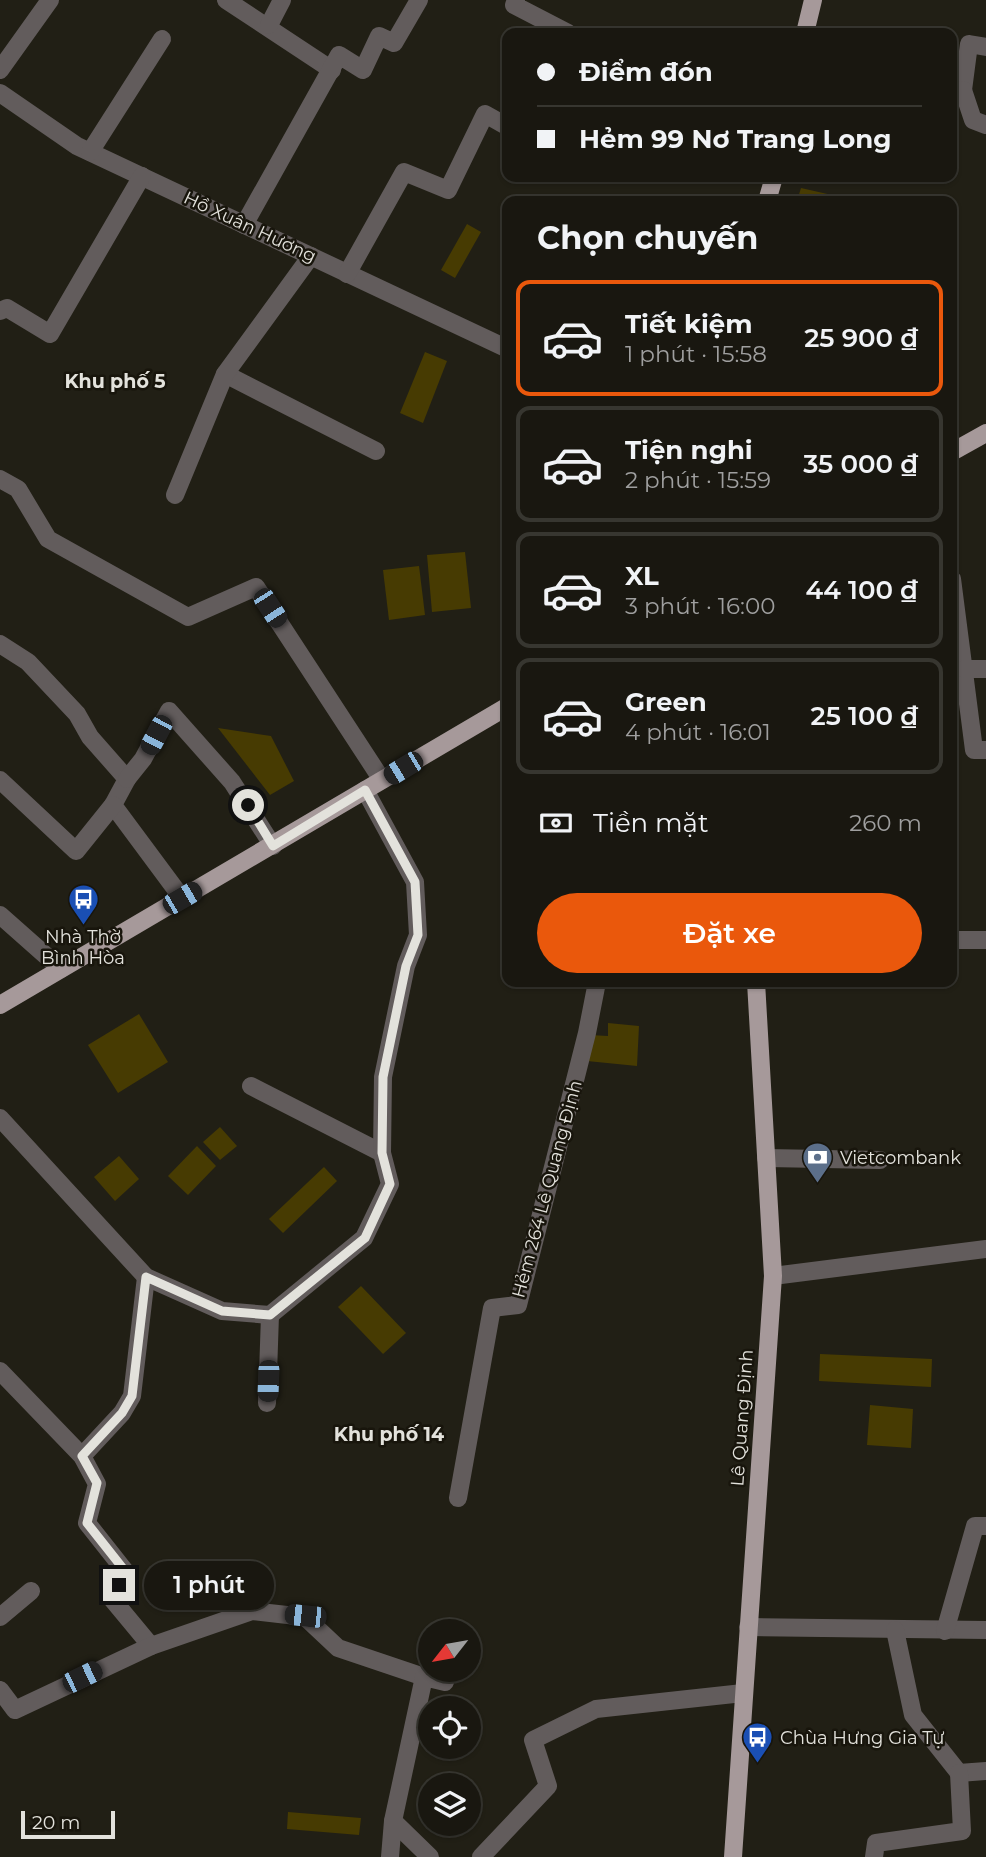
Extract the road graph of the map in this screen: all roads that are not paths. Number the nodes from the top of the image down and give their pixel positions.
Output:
1 (50, 0) edge
2 (226, 0) edge
3 (282, 0) edge
4 (419, 0) edge
5 (516, 0) edge
6 (813, 0) edge
7 (269, 26) junction
8 (558, 28) edge
9 (806, 28) edge
10 (162, 39) dead end
11 (986, 47) edge
12 (335, 63) junction
13 (0, 70) edge
14 (957, 89) edge
15 (0, 93) edge
16 (502, 124) edge
17 (986, 125) edge
18 (90, 152) junction
19 (142, 176) junction
20 (244, 225) junction
21 (311, 257) junction
22 (347, 274) junction
23 (0, 311) edge
24 (502, 346) edge
25 (225, 374) junction
26 (986, 433) edge
27 (957, 449) edge
28 (376, 451) dead end
29 (0, 479) edge
30 (175, 495) dead end
31 (957, 616) edge
32 (0, 644) edge
33 (964, 669) junction
34 (986, 669) edge
35 (502, 710) edge
36 (986, 750) edge
37 (127, 779) junction
38 (0, 780) edge
39 (382, 780) junction
40 (365, 790) junction
41 (113, 805) junction
42 (273, 846) junction
43 (182, 898) junction
44 (0, 915) edge
45 (957, 940) edge
46 (986, 940) edge
47 (61, 969) junction
48 (596, 987) edge
49 (756, 987) edge
50 (0, 1005) edge
51 (251, 1086) dead end
52 (0, 1118) edge
53 (382, 1153) junction
54 (766, 1158) junction
55 (880, 1160) dead end
56 (986, 1250) edge
57 (773, 1276) junction
58 (146, 1277) junction
59 (270, 1315) junction
60 (0, 1371) edge
61 (267, 1403) dead end
62 (82, 1456) junction
63 (458, 1498) dead end
64 (986, 1526) edge
65 (31, 1591) dead end
66 (0, 1617) edge
67 (748, 1627) junction
68 (895, 1630) junction
69 (986, 1630) edge
70 (945, 1632) junction
71 (150, 1646) junction
72 (418, 1675) edge
73 (424, 1682) edge
74 (0, 1690) edge
75 (743, 1693) junction
76 (986, 1771) edge
77 (959, 1773) junction
78 (393, 1821) junction
79 (390, 1857) edge
80 (430, 1857) edge
81 (481, 1857) edge
82 (733, 1857) edge
83 (874, 1857) edge

1 - 13 street
2 - 7 street
3 - 7 street
4 - 12 street
5 - 8 street
6 - 9 main road
7 - 12 street
10 - 18 street
11 - 14 street
12 - 20 street
14 - 17 street
15 - 18 street, Hồ Xuân Hương
16 - 22 street
18 - 19 street, Hồ Xuân Hương
19 - 20 street, Hồ Xuân Hương
19 - 23 street
20 - 21 street, Hồ Xuân Hương
21 - 22 street, Hồ Xuân Hương
21 - 25 street
22 - 24 street, Hồ Xuân Hương
25 - 28 street
25 - 30 street
26 - 27 main road
29 - 39 street
31 - 33 street
32 - 37 street
33 - 34 street
33 - 36 street
35 - 39 main road
37 - 41 street
37 - 42 street
38 - 41 street
39 - 40 main road
40 - 42 main road
40 - 53 street
41 - 43 street
42 - 43 main road
43 - 47 main road
44 - 47 street
45 - 46 street
47 - 50 main road
48 - 63 street, Hẻm 264 Lê Quang Định
49 - 54 main road, Lê Quang Định
51 - 53 street
52 - 58 street
53 - 59 street
54 - 55 street
54 - 57 main road, Lê Quang Định
56 - 57 street
57 - 67 main road, Lê Quang Định
58 - 59 street
58 - 62 street
59 - 61 street
60 - 62 street
62 - 71 street
64 - 70 street
65 - 66 street
67 - 68 street
67 - 75 main road, Lê Quang Định
68 - 70 street
68 - 77 street
69 - 70 street
71 - 72 street
71 - 74 street
73 - 78 street
75 - 81 street
75 - 82 main road, Lê Quang Định
76 - 77 street
77 - 83 street
78 - 79 street
78 - 80 street

